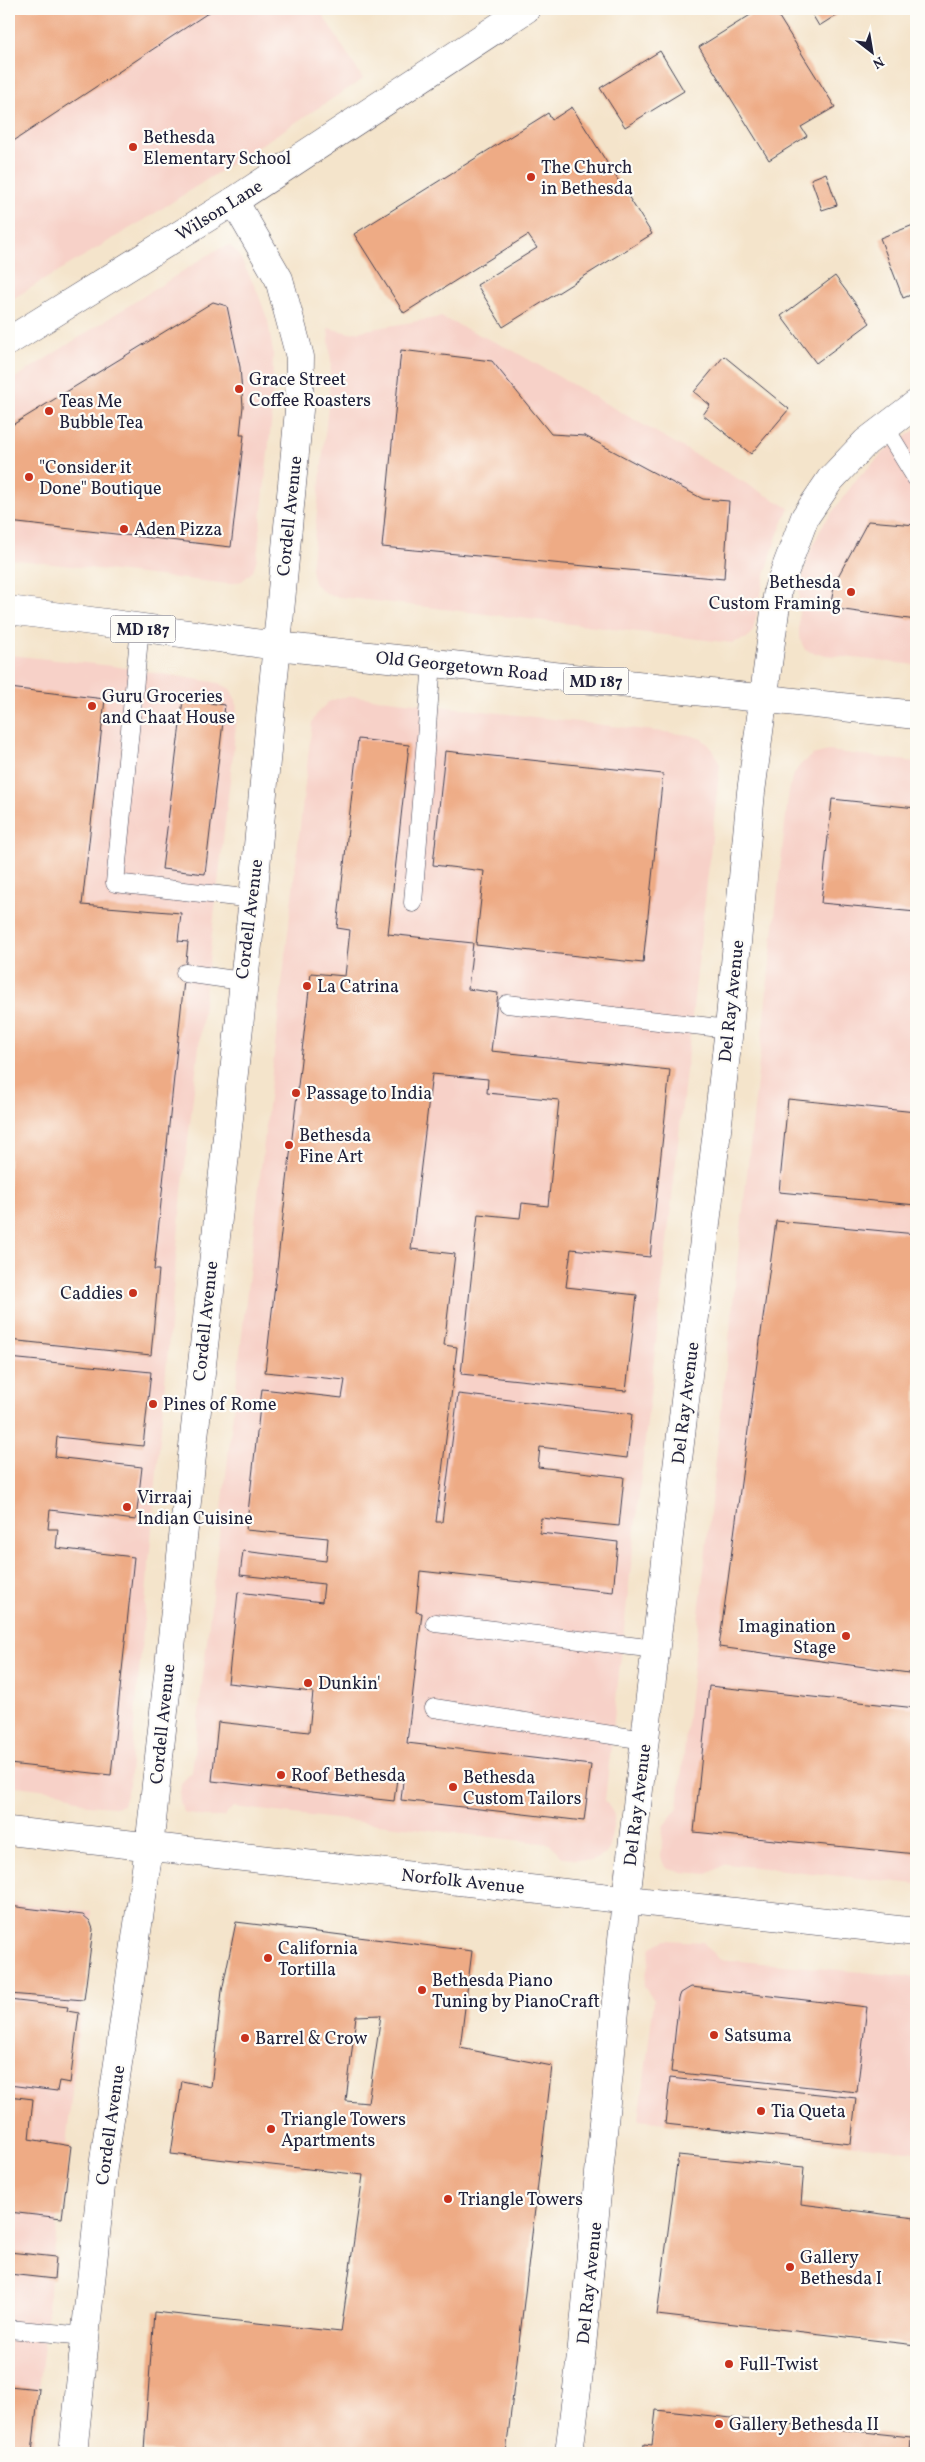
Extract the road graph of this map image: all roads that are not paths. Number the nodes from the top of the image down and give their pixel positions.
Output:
1 (526, 9) edge
2 (234, 201) junction
3 (9, 341) edge
4 (915, 405) edge
5 (886, 429) junction
6 (916, 478) edge
7 (9, 610) edge
8 (140, 628) junction
9 (277, 646) junction
10 (432, 663) junction
11 (762, 699) junction
12 (916, 716) edge
13 (252, 899) junction
14 (413, 903) dead end
15 (186, 973) dead end
16 (242, 981) junction
17 (507, 1004) dead end
18 (729, 1029) junction
19 (435, 1623) dead end
20 (656, 1649) junction
21 (434, 1708) dead end
22 (645, 1740) junction
23 (9, 1831) edge
24 (149, 1848) junction
25 (626, 1899) junction
26 (916, 1932) edge
27 (9, 2329) edge
28 (85, 2336) junction
29 (73, 2453) edge
30 (569, 2453) edge

1 - 2 street, Wilson Lane
2 - 3 street, Wilson Lane
2 - 9 street, Cordell Avenue
4 - 5 street, Del Ray Avenue
5 - 6 lane
5 - 11 street, Del Ray Avenue
7 - 8 street, Old Georgetown Road / MD 187
8 - 9 street, Old Georgetown Road / MD 187
8 - 13 lane
9 - 10 street, Old Georgetown Road / MD 187
9 - 13 street, Cordell Avenue
10 - 11 street, Old Georgetown Road / MD 187
10 - 14 lane
11 - 12 street, Old Georgetown Road / MD 187
11 - 18 street, Del Ray Avenue
13 - 16 street, Cordell Avenue
15 - 16 lane
16 - 24 street, Cordell Avenue
17 - 18 lane
18 - 20 street, Del Ray Avenue
19 - 20 lane
20 - 22 street, Del Ray Avenue
21 - 22 lane
22 - 25 street, Del Ray Avenue
23 - 24 street, Norfolk Avenue
24 - 25 street, Norfolk Avenue
24 - 28 street, Cordell Avenue
25 - 26 street, Norfolk Avenue
25 - 30 street, Del Ray Avenue
27 - 28 lane
28 - 29 street, Cordell Avenue

